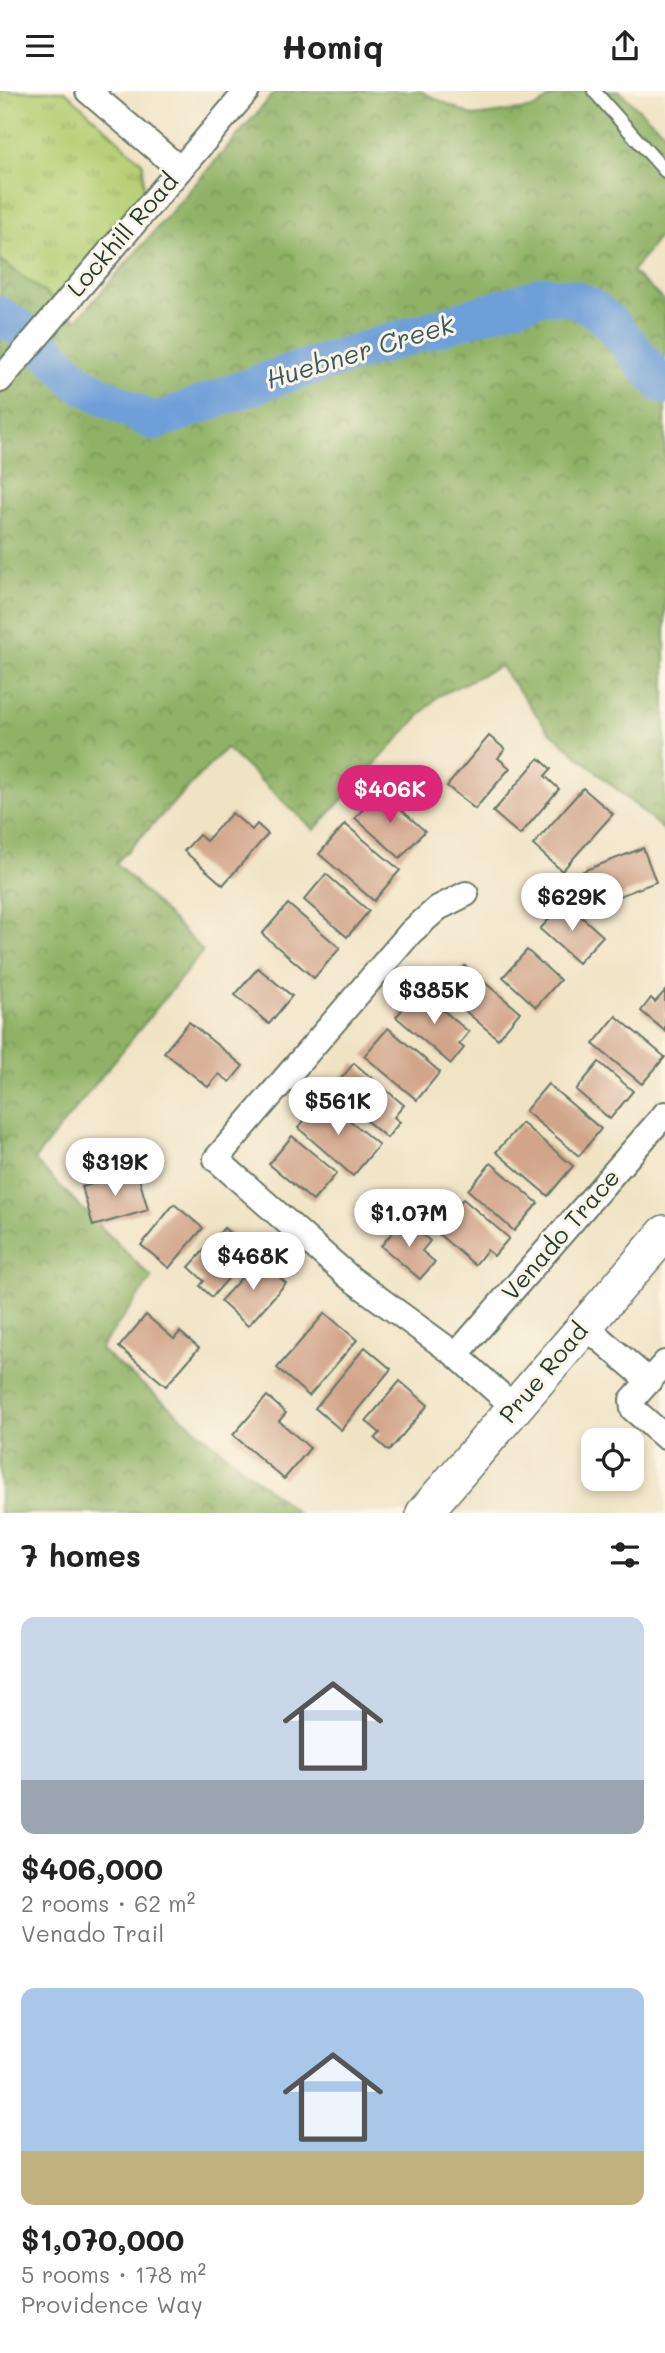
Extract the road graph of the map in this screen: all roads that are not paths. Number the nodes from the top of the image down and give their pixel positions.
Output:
1 (88, 91) edge
2 (247, 91) edge
3 (594, 91) edge
4 (180, 169) junction
5 (665, 171) edge
6 (0, 380) edge
7 (466, 894) dead end
8 (665, 1114) edge
9 (665, 1233) edge
10 (584, 1325) junction
11 (456, 1355) junction
12 (657, 1372) edge
13 (514, 1407) junction
14 (665, 1437) edge
15 (424, 1513) edge

1 - 4 street
2 - 4 street, Lockhill Road
3 - 5 lane
4 - 6 street, Lockhill Road
7 - 11 street
8 - 11 street, Venado Trace
9 - 10 main road, Prue Road
10 - 12 street
10 - 13 main road, Prue Road
11 - 13 street
12 - 14 street
13 - 15 main road, Prue Road

